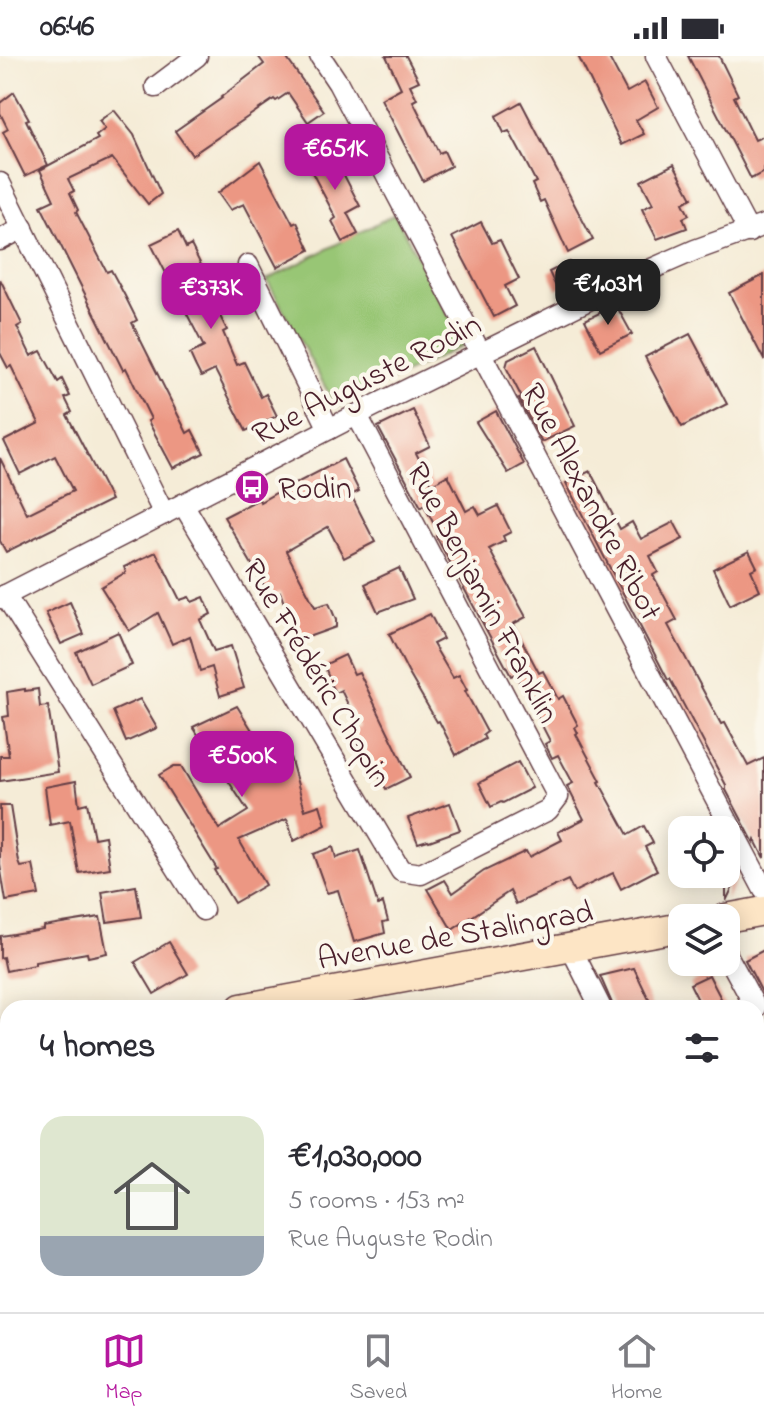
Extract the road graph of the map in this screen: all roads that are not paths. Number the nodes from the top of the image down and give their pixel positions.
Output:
1 (197, 56) edge
2 (320, 56) edge
3 (656, 56) edge
4 (156, 87) dead end
5 (0, 183) edge
6 (23, 228) junction
7 (757, 228) edge
8 (0, 240) edge
9 (248, 265) dead end
10 (481, 353) junction
11 (357, 415) junction
12 (329, 429) junction
13 (183, 504) junction
14 (164, 514) junction
15 (2, 596) edge
16 (401, 871) joint
17 (764, 890) edge
18 (203, 910) dead end
19 (764, 911) edge
20 (740, 915) edge
21 (668, 930) edge
22 (571, 948) junction
23 (739, 976) edge
24 (285, 1000) edge
25 (597, 1000) edge
26 (752, 1000) edge

1 - 4 street
2 - 10 street, Rue Alexandre Ribot
3 - 7 street
5 - 6 street
6 - 8 street
6 - 14 street
7 - 10 street, Rue Auguste Rodin
9 - 12 street
10 - 11 street, Rue Auguste Rodin
10 - 17 street, Rue Alexandre Ribot
11 - 12 street, Rue Auguste Rodin
11 - 16 street, Rue Benjamin Franklin
12 - 13 street, Rue Auguste Rodin
13 - 14 street, Rue Auguste Rodin
13 - 16 street, Rue Frédéric Chopin
14 - 15 street, Rue Auguste Rodin
15 - 18 street
19 - 20 main road
21 - 22 main road, Avenue de Stalingrad
22 - 24 main road, Avenue de Stalingrad
22 - 25 street
23 - 26 street

